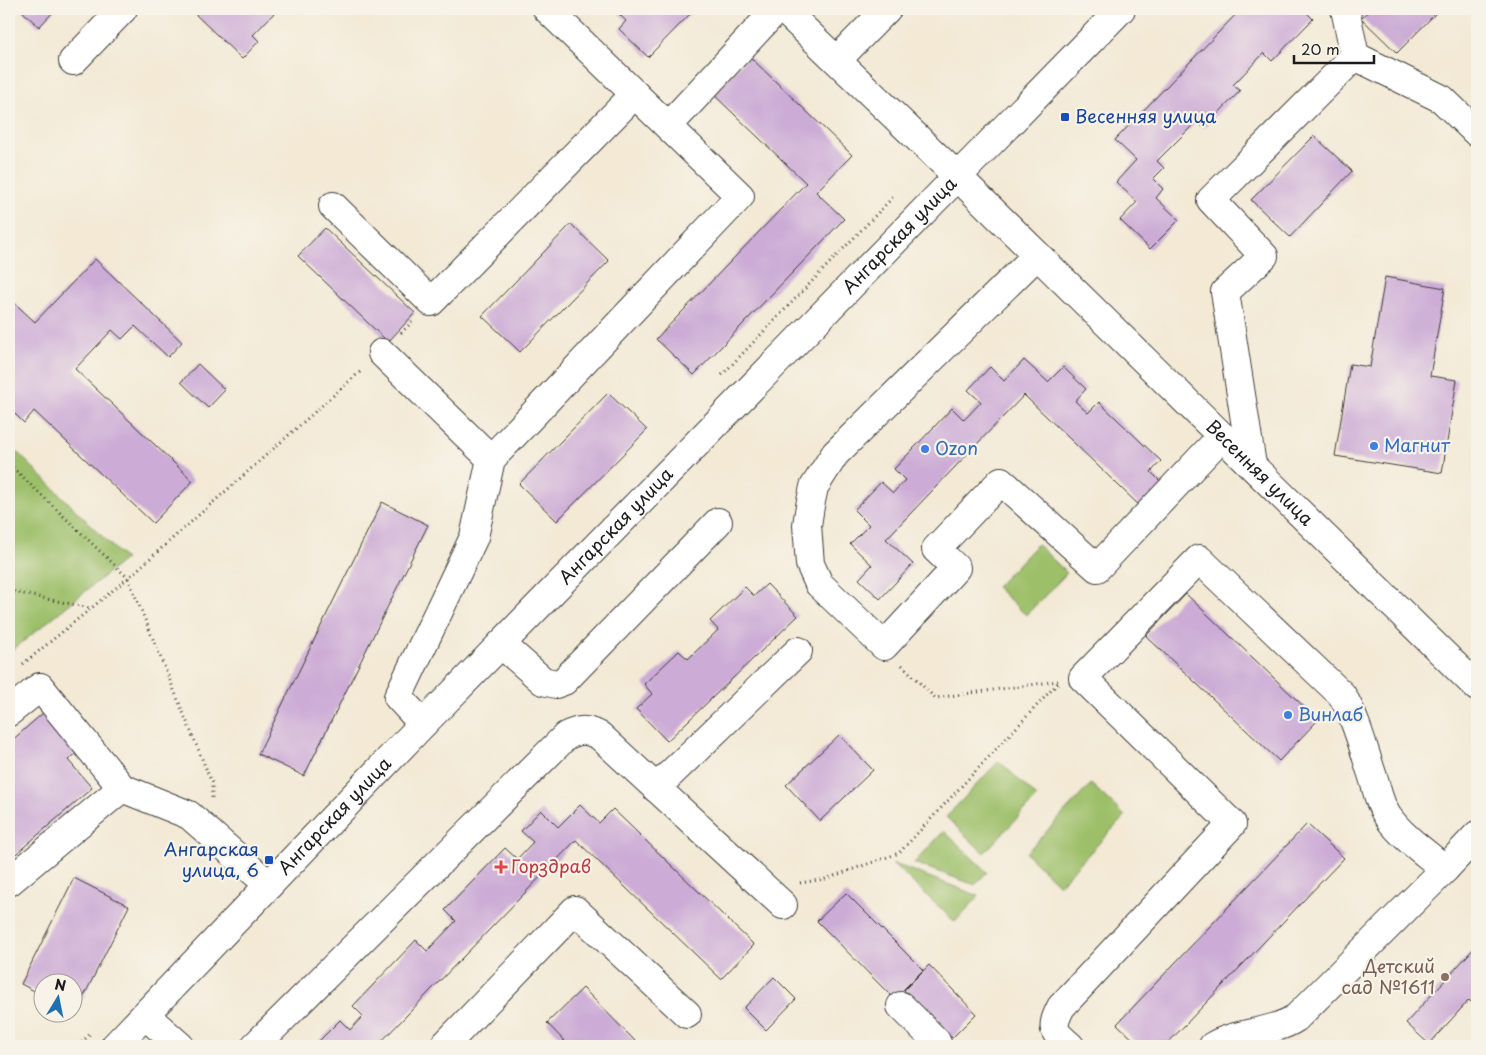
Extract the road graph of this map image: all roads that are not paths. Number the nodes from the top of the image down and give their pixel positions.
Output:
1 (123, 9) edge
2 (547, 9) edge
3 (776, 9) edge
4 (783, 9) edge
5 (887, 9) edge
6 (1121, 9) edge
7 (1345, 9) edge
8 (1355, 56) junction
9 (837, 60) junction
10 (73, 61) dead end
11 (636, 94) junction
12 (668, 126) junction
13 (1477, 133) edge
14 (957, 176) junction
15 (333, 206) dead end
16 (1037, 255) junction
17 (382, 353) road end
18 (1222, 436) junction
19 (491, 459) junction
20 (1252, 465) junction
21 (718, 522) dead end
22 (501, 644) junction
23 (798, 651) dead end
24 (1477, 687) edge
25 (9, 712) edge
26 (423, 724) junction
27 (122, 788) junction
28 (656, 788) junction
29 (1477, 835) edge
30 (1445, 869) junction
31 (9, 882) edge
32 (269, 885) junction
33 (774, 897) road end
34 (900, 1006) dead end
35 (688, 1014) dead end
36 (145, 1015) junction
37 (115, 1046) edge
38 (180, 1046) edge
39 (256, 1046) edge
40 (444, 1046) edge
41 (938, 1046) edge
42 (1070, 1046) edge
43 (1212, 1046) edge

1 - 10 street
2 - 11 street
3 - 12 street
4 - 9 street, Весенняя улица
5 - 9 street
6 - 14 street, Ангарская улица
7 - 8 street
8 - 13 street
8 - 20 street
9 - 14 street, Весенняя улица
11 - 12 street
11 - 15 street
12 - 19 street
14 - 16 street, Весенняя улица
14 - 22 street, Ангарская улица
16 - 18 street, Весенняя улица
16 - 18 street
17 - 19 street
18 - 20 street, Весенняя улица
19 - 26 street
20 - 24 street, Весенняя улица
21 - 22 street
22 - 26 street, Ангарская улица
23 - 28 street
25 - 27 street
26 - 32 street, Ангарская улица
27 - 31 street
27 - 32 street
28 - 33 street
28 - 39 street
29 - 30 street
30 - 42 street
30 - 43 street
32 - 36 street, Ангарская улица
34 - 41 street
35 - 40 street
36 - 37 street, Ангарская улица
36 - 38 street

